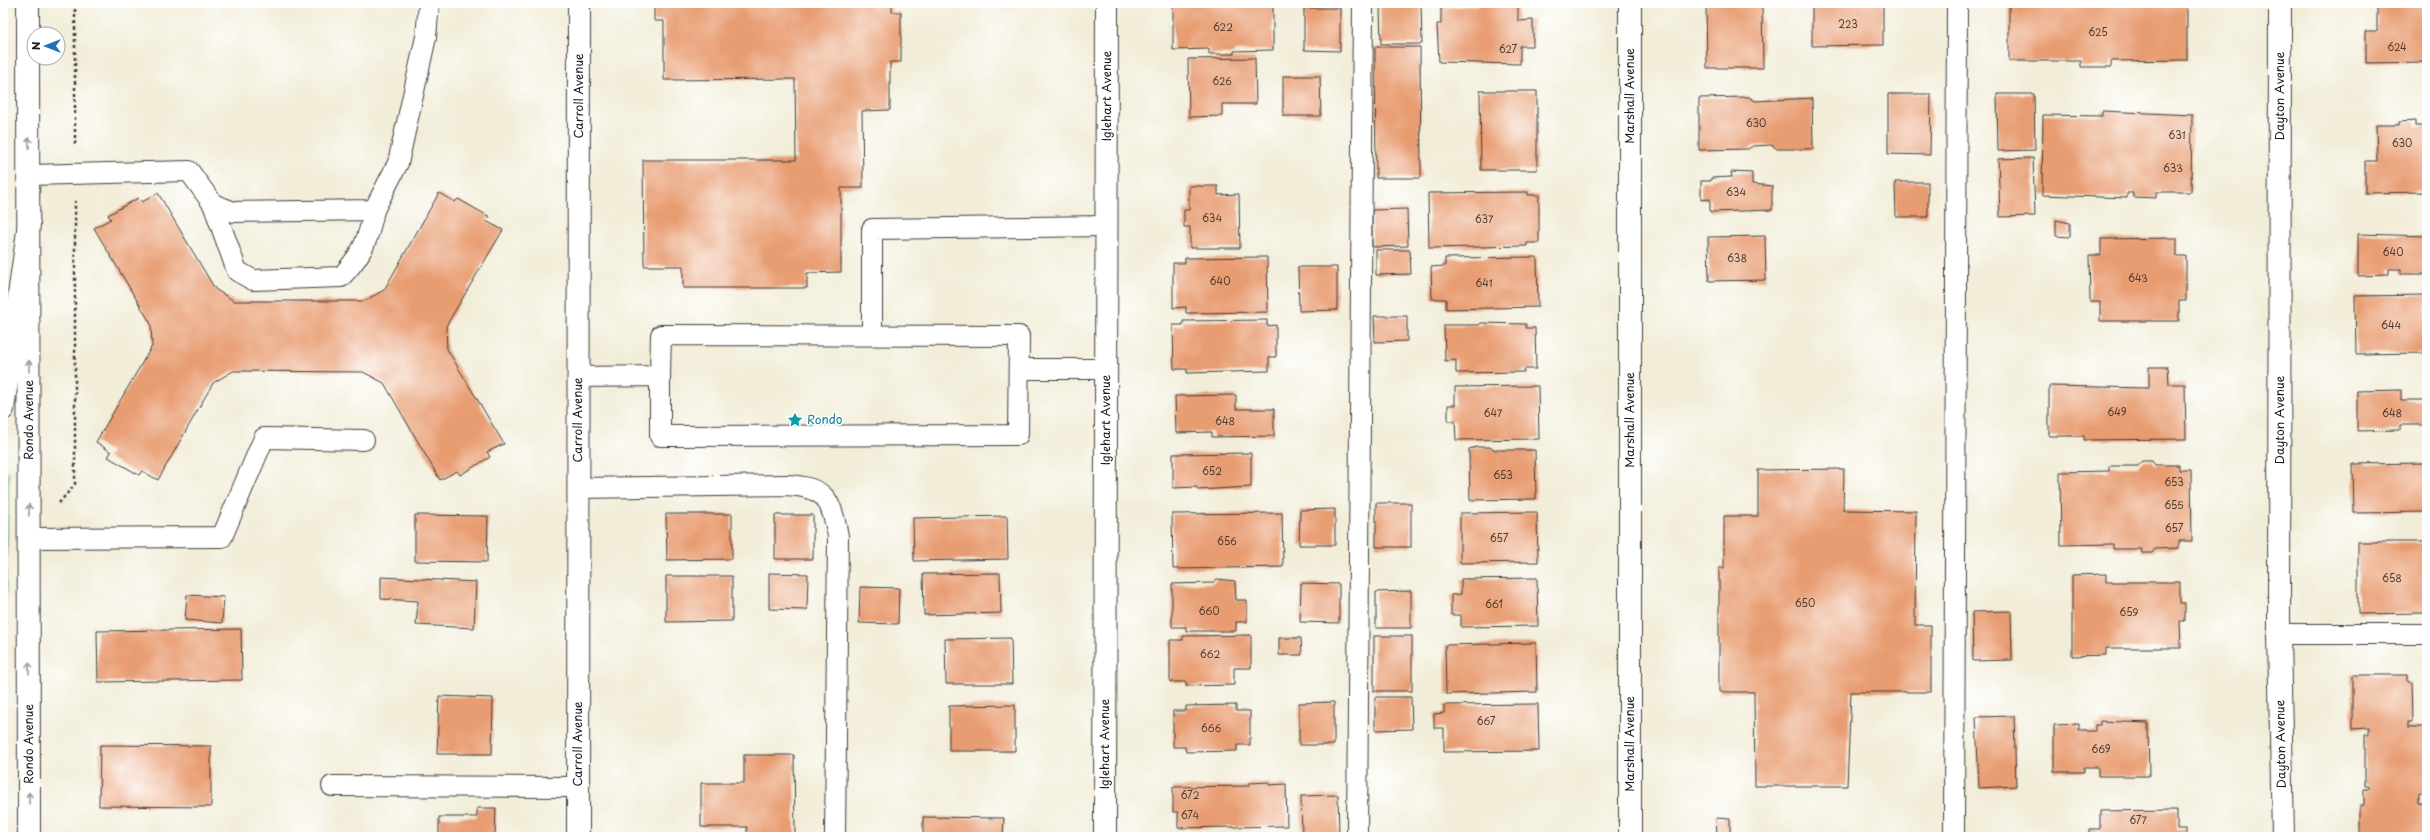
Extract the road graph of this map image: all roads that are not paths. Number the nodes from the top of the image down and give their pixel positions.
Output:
1 (28, 3) edge
2 (429, 3) edge
3 (579, 3) edge
4 (1107, 3) edge
5 (1362, 3) edge
6 (1630, 3) edge
7 (1957, 3) edge
8 (2280, 3) edge
9 (29, 175) junction
10 (213, 204) junction
11 (374, 210) junction
12 (29, 224) junction
13 (1107, 226) junction
14 (872, 335) junction
15 (1106, 368) junction
16 (1019, 369) junction
17 (660, 376) junction
18 (578, 377) junction
19 (3, 409) edge
20 (364, 440) dead end
21 (578, 488) junction
22 (29, 538) junction
23 (2279, 634) junction
24 (2427, 634) edge
25 (332, 786) dead end
26 (578, 787) junction
27 (29, 837) edge
28 (578, 837) edge
29 (835, 837) edge
30 (1105, 837) edge
31 (1357, 837) edge
32 (1630, 837) edge
33 (1954, 837) edge
34 (2283, 837) edge

9 -> 1 main road, Rondo Avenue
2 - 11 lane
3 - 18 main road, Carroll Avenue
4 - 13 main road, Iglehart Avenue
5 - 31 lane
6 - 32 main road, Marshall Avenue
7 - 33 lane
8 - 23 main road, Dayton Avenue
9 - 10 lane
9 - 12 main road, Rondo Avenue
10 - 11 lane
10 - 11 lane
12 - 19 main road
22 -> 12 main road, Rondo Avenue
13 - 14 lane
13 - 15 main road, Iglehart Avenue
14 - 16 lane
14 - 17 lane
15 - 16 lane
15 - 30 main road, Iglehart Avenue
16 - 17 lane
17 - 18 lane
18 - 21 main road, Carroll Avenue
20 - 22 lane
21 - 26 main road, Carroll Avenue
21 - 29 lane
27 -> 22 main road, Rondo Avenue
23 - 24 lane
23 - 34 main road, Dayton Avenue
25 - 26 lane
26 - 28 main road, Carroll Avenue

